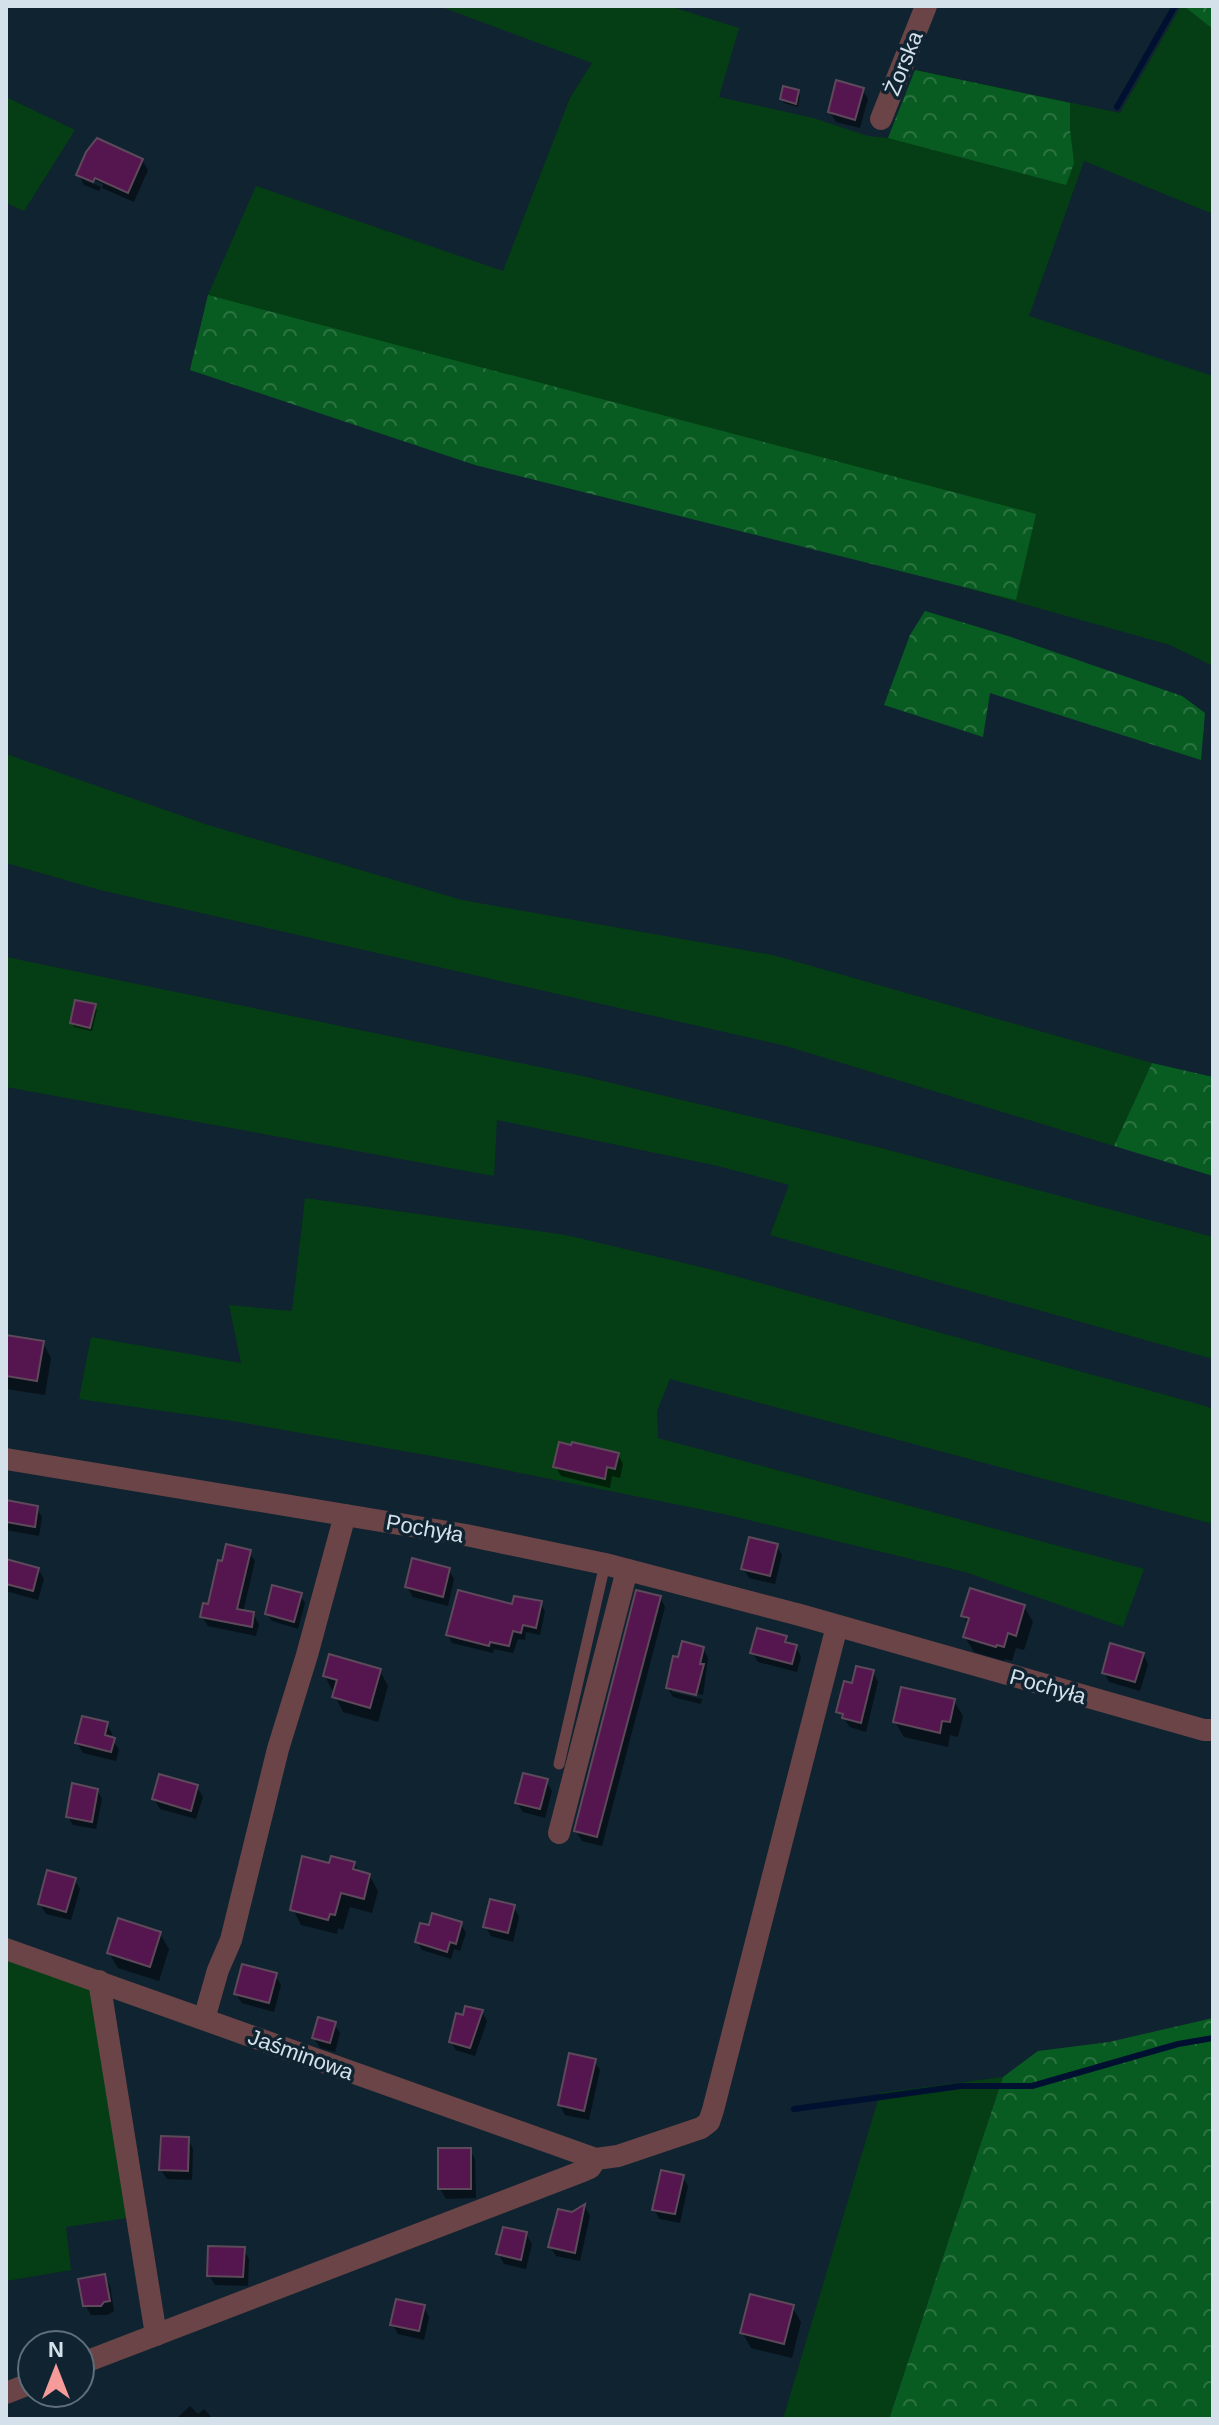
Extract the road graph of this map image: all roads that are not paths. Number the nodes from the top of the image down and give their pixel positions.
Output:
1 (926, 6) edge
2 (881, 119) dead end
3 (6, 1459) edge
4 (345, 1515) junction
5 (616, 1567) junction
6 (837, 1626) junction
7 (1213, 1730) edge
8 (559, 1764) dead end
9 (559, 1833) dead end
10 (6, 1949) edge
11 (99, 1981) junction
12 (204, 2019) junction
13 (596, 2159) junction
14 (156, 2335) junction
15 (96, 2358) edge

1 - 2 street, Żorska
3 - 4 street, Pochyła
4 - 5 street, Pochyła
4 - 12 street
5 - 6 street, Pochyła
5 - 8 lane
5 - 9 street
6 - 7 street, Pochyła
6 - 13 street
10 - 11 street, Jaśminowa
11 - 12 street, Jaśminowa
11 - 14 street
12 - 13 street, Jaśminowa
13 - 14 street
14 - 15 street

